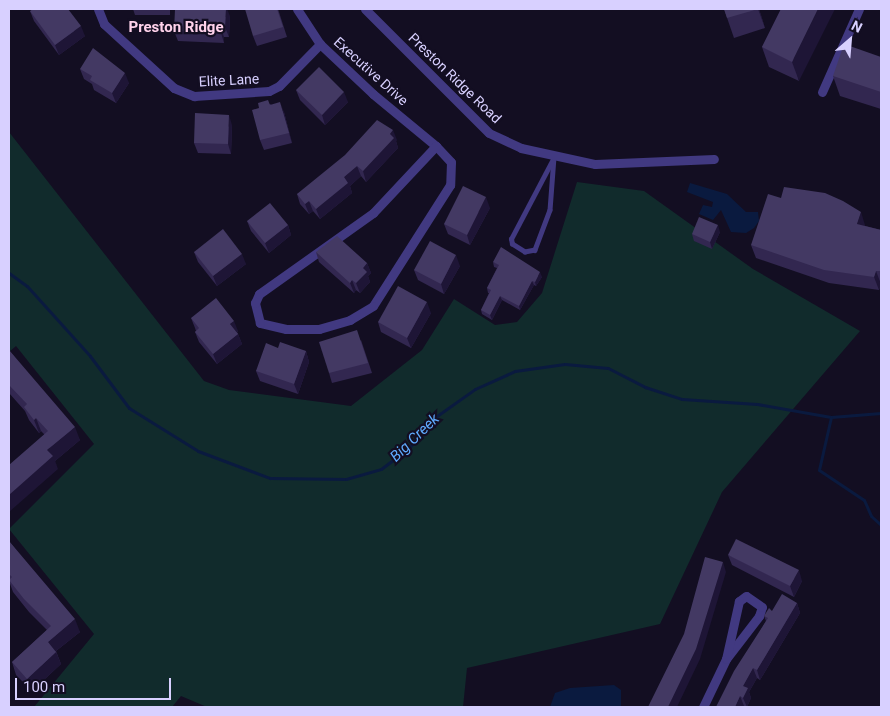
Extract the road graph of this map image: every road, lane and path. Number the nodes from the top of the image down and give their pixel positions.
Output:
1 (98, 9) edge
2 (297, 9) edge
3 (365, 9) edge
4 (858, 9) edge
5 (320, 44) junction
6 (822, 92) dead end
7 (436, 146) junction
8 (554, 157) junction
9 (714, 159) dead end
10 (726, 660) junction
11 (703, 707) edge

1 - 5 street, Elite Lane
2 - 5 street, Executive Drive
3 - 8 street, Preston Ridge Road
4 - 6 street
5 - 7 street, Executive Drive
7 - 7 street, Executive Drive
8 - 8 lane
8 - 9 street, Preston Ridge Road
10 - 10 street
10 - 11 street

